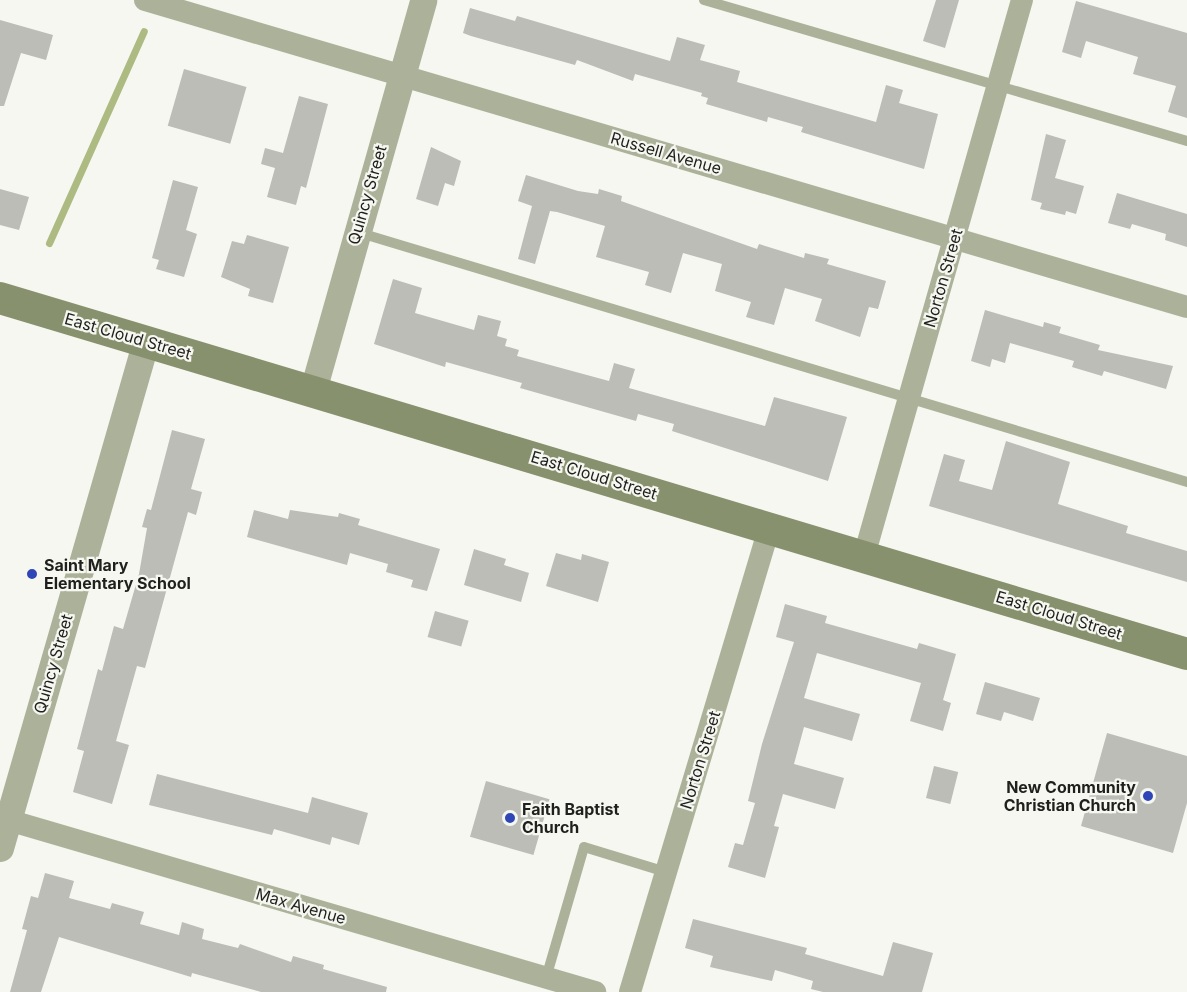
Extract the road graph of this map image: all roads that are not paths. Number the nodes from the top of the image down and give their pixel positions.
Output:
1 (145, 0) edge
2 (423, 0) edge
3 (704, 0) edge
4 (1022, 0) edge
5 (401, 75) junction
6 (998, 86) junction
7 (1187, 141) edge
8 (357, 232) junction
9 (955, 238) junction
10 (0, 298) edge
11 (1187, 307) edge
12 (146, 341) junction
13 (313, 390) junction
14 (908, 400) junction
15 (1187, 482) edge
16 (769, 528) junction
17 (864, 556) junction
18 (1187, 654) edge
19 (8, 820) junction
20 (0, 848) edge
21 (666, 872) junction
22 (546, 978) junction
23 (595, 992) edge
24 (630, 992) edge

1 - 5 street, Russell Avenue
2 - 5 street, Quincy Street
3 - 6 lane
4 - 6 street, Norton Street
5 - 8 street, Quincy Street
5 - 9 street, Russell Avenue
6 - 7 lane
6 - 9 street, Norton Street
8 - 13 street, Quincy Street
8 - 14 lane
9 - 11 street, Russell Avenue
9 - 14 street, Norton Street
10 - 12 main road, East Cloud Street
12 - 13 main road, East Cloud Street
12 - 19 street, Quincy Street
13 - 16 main road, East Cloud Street
14 - 15 lane
14 - 17 street, Norton Street
16 - 17 main road, East Cloud Street
16 - 21 street, Norton Street
17 - 18 main road, East Cloud Street
19 - 20 street, Quincy Street
19 - 22 street, Max Avenue
21 - 22 lane
21 - 24 street, Norton Street
22 - 23 street, Max Avenue

